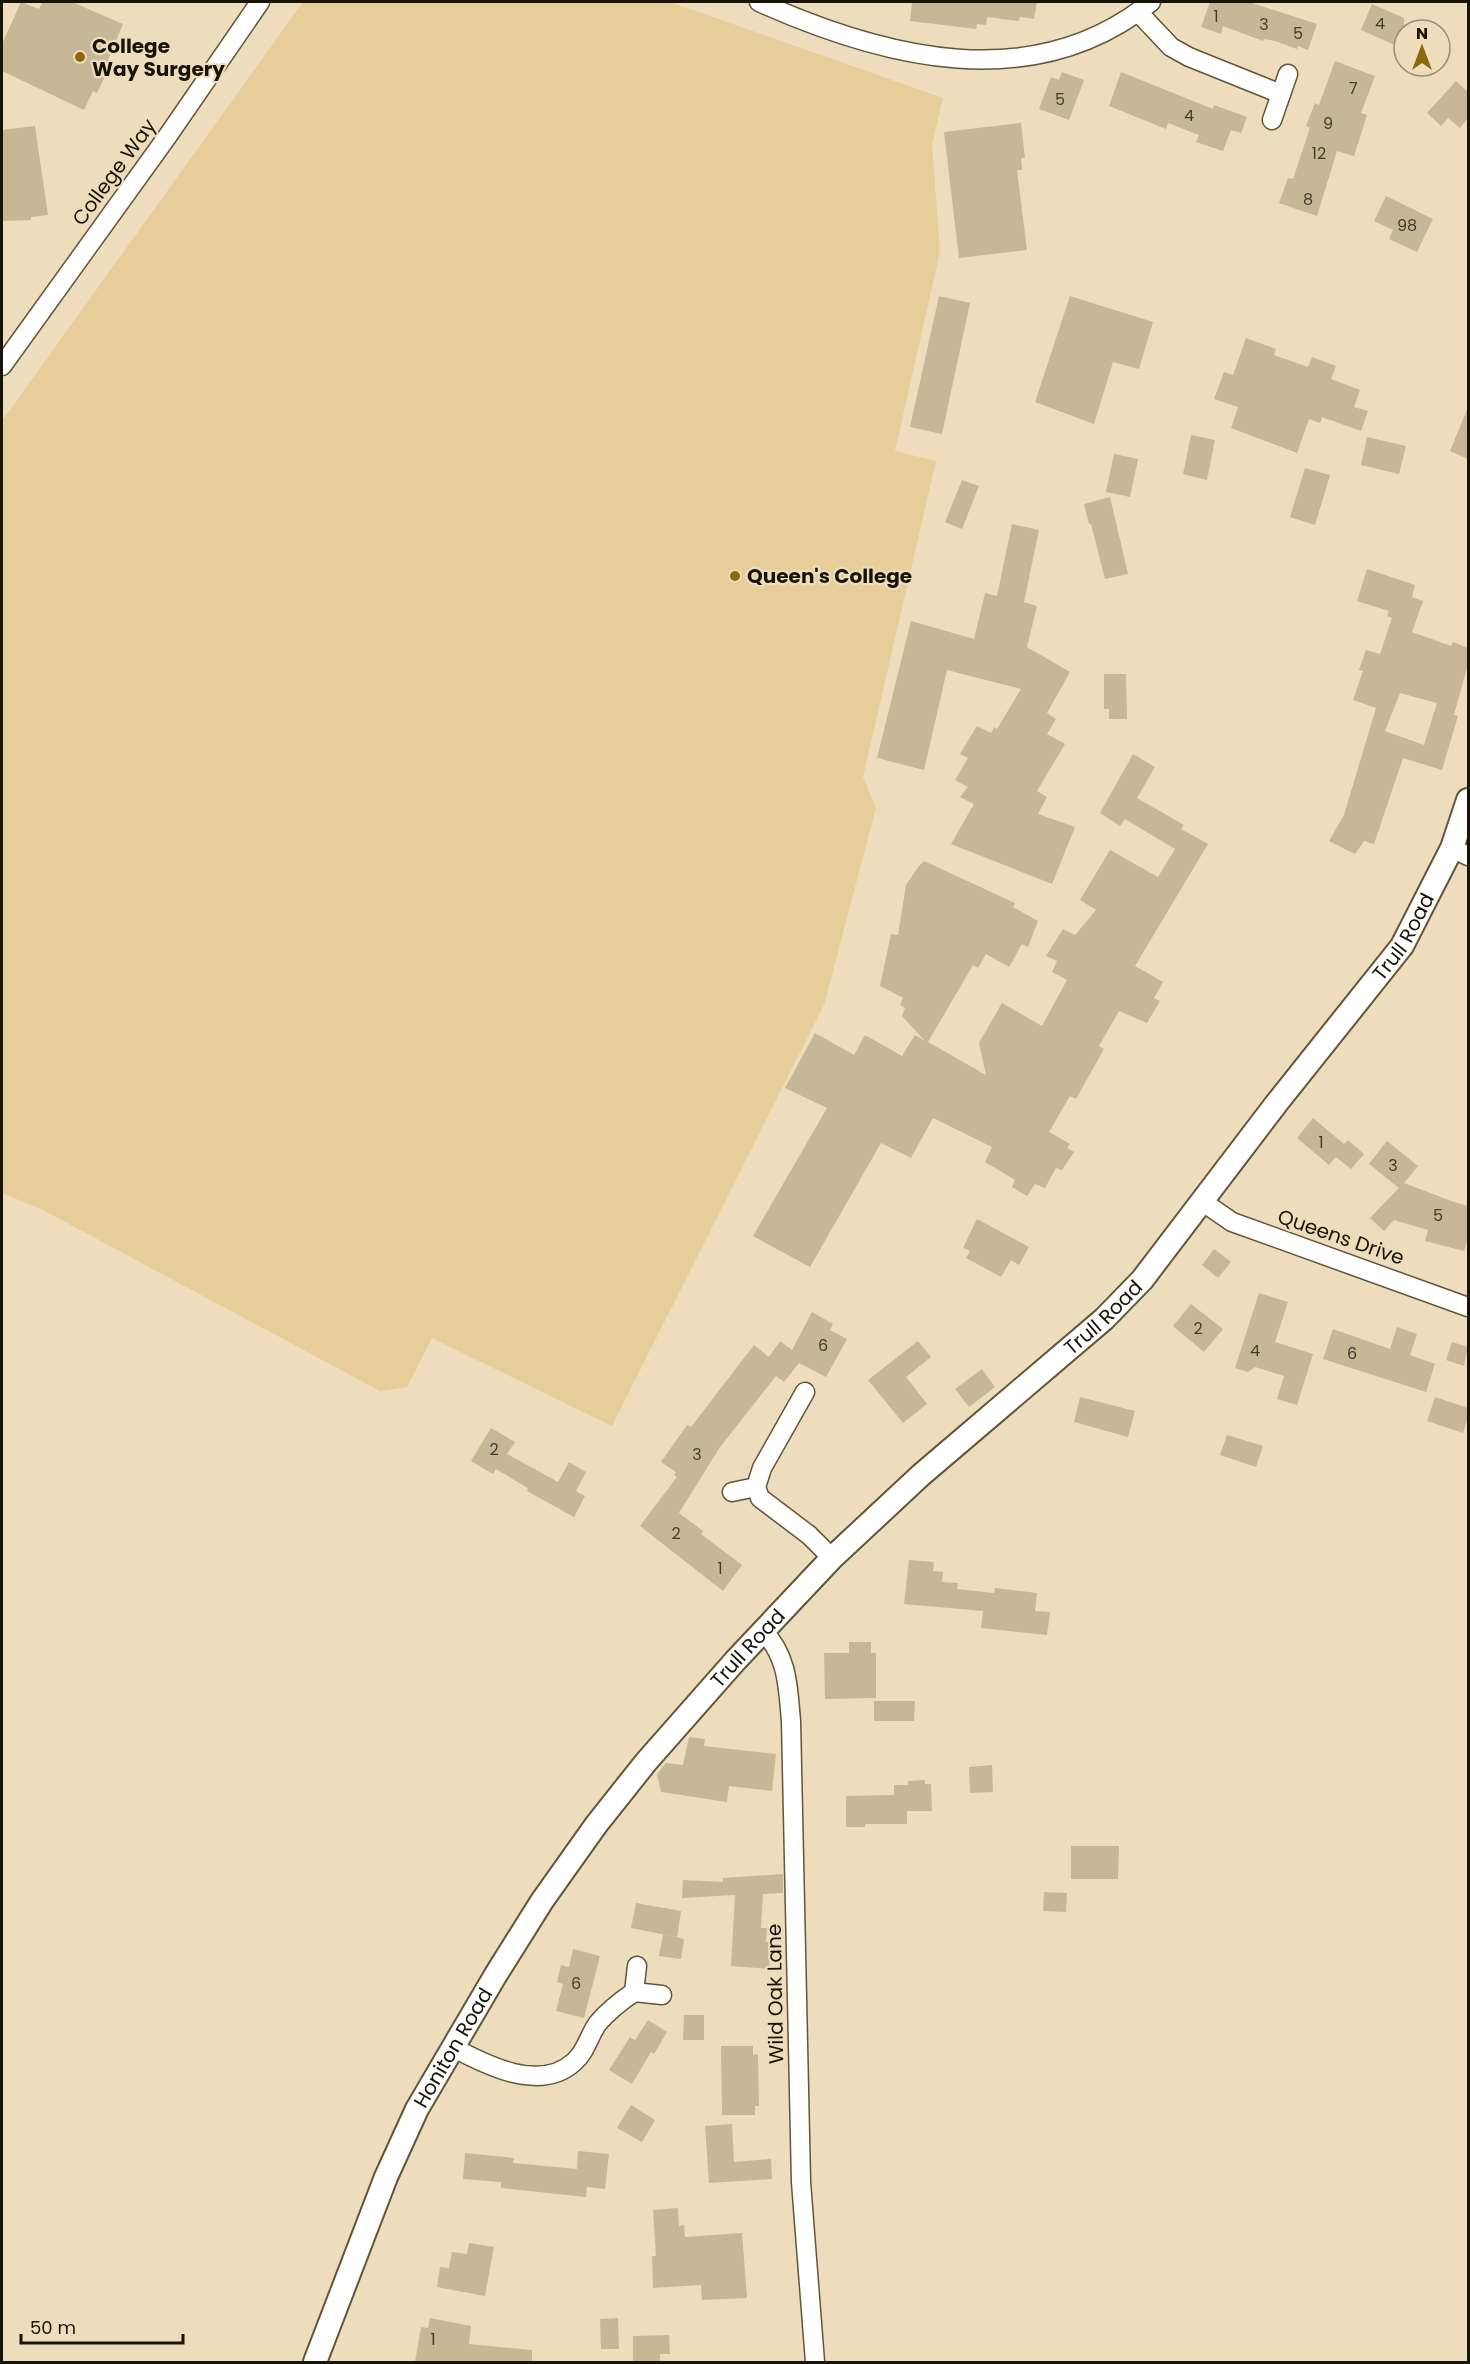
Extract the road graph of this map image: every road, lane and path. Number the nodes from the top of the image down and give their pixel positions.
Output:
1 (260, 2) edge
2 (759, 2) edge
3 (1145, 7) edge
4 (1288, 74) dead end
5 (1281, 94) junction
6 (1272, 120) dead end
7 (2, 366) edge
8 (1468, 800) edge
9 (1460, 852) edge
10 (1203, 1202) junction
11 (1468, 1307) edge
12 (806, 1392) dead end
13 (756, 1487) junction
14 (732, 1492) dead end
15 (832, 1558) junction
16 (763, 1631) junction
17 (646, 1762) joint
18 (637, 1966) dead end
19 (634, 1992) junction
20 (662, 1995) dead end
21 (452, 2047) junction
22 (315, 2362) edge
23 (815, 2362) edge

1 - 7 street, College Way
2 - 3 street
3 - 5 street
4 - 5 street
5 - 6 street
8 - 9 street, Trull Road
9 - 10 street, Trull Road
10 - 11 street, Queens Drive
10 - 15 street, Trull Road
12 - 13 street
13 - 14 street
13 - 15 street
15 - 16 street, Trull Road
16 - 17 street, Trull Road
16 - 23 street, Wild Oak Lane
17 - 21 street, Honiton Road
18 - 19 street
19 - 20 street
19 - 21 street
21 - 22 street, Honiton Road

